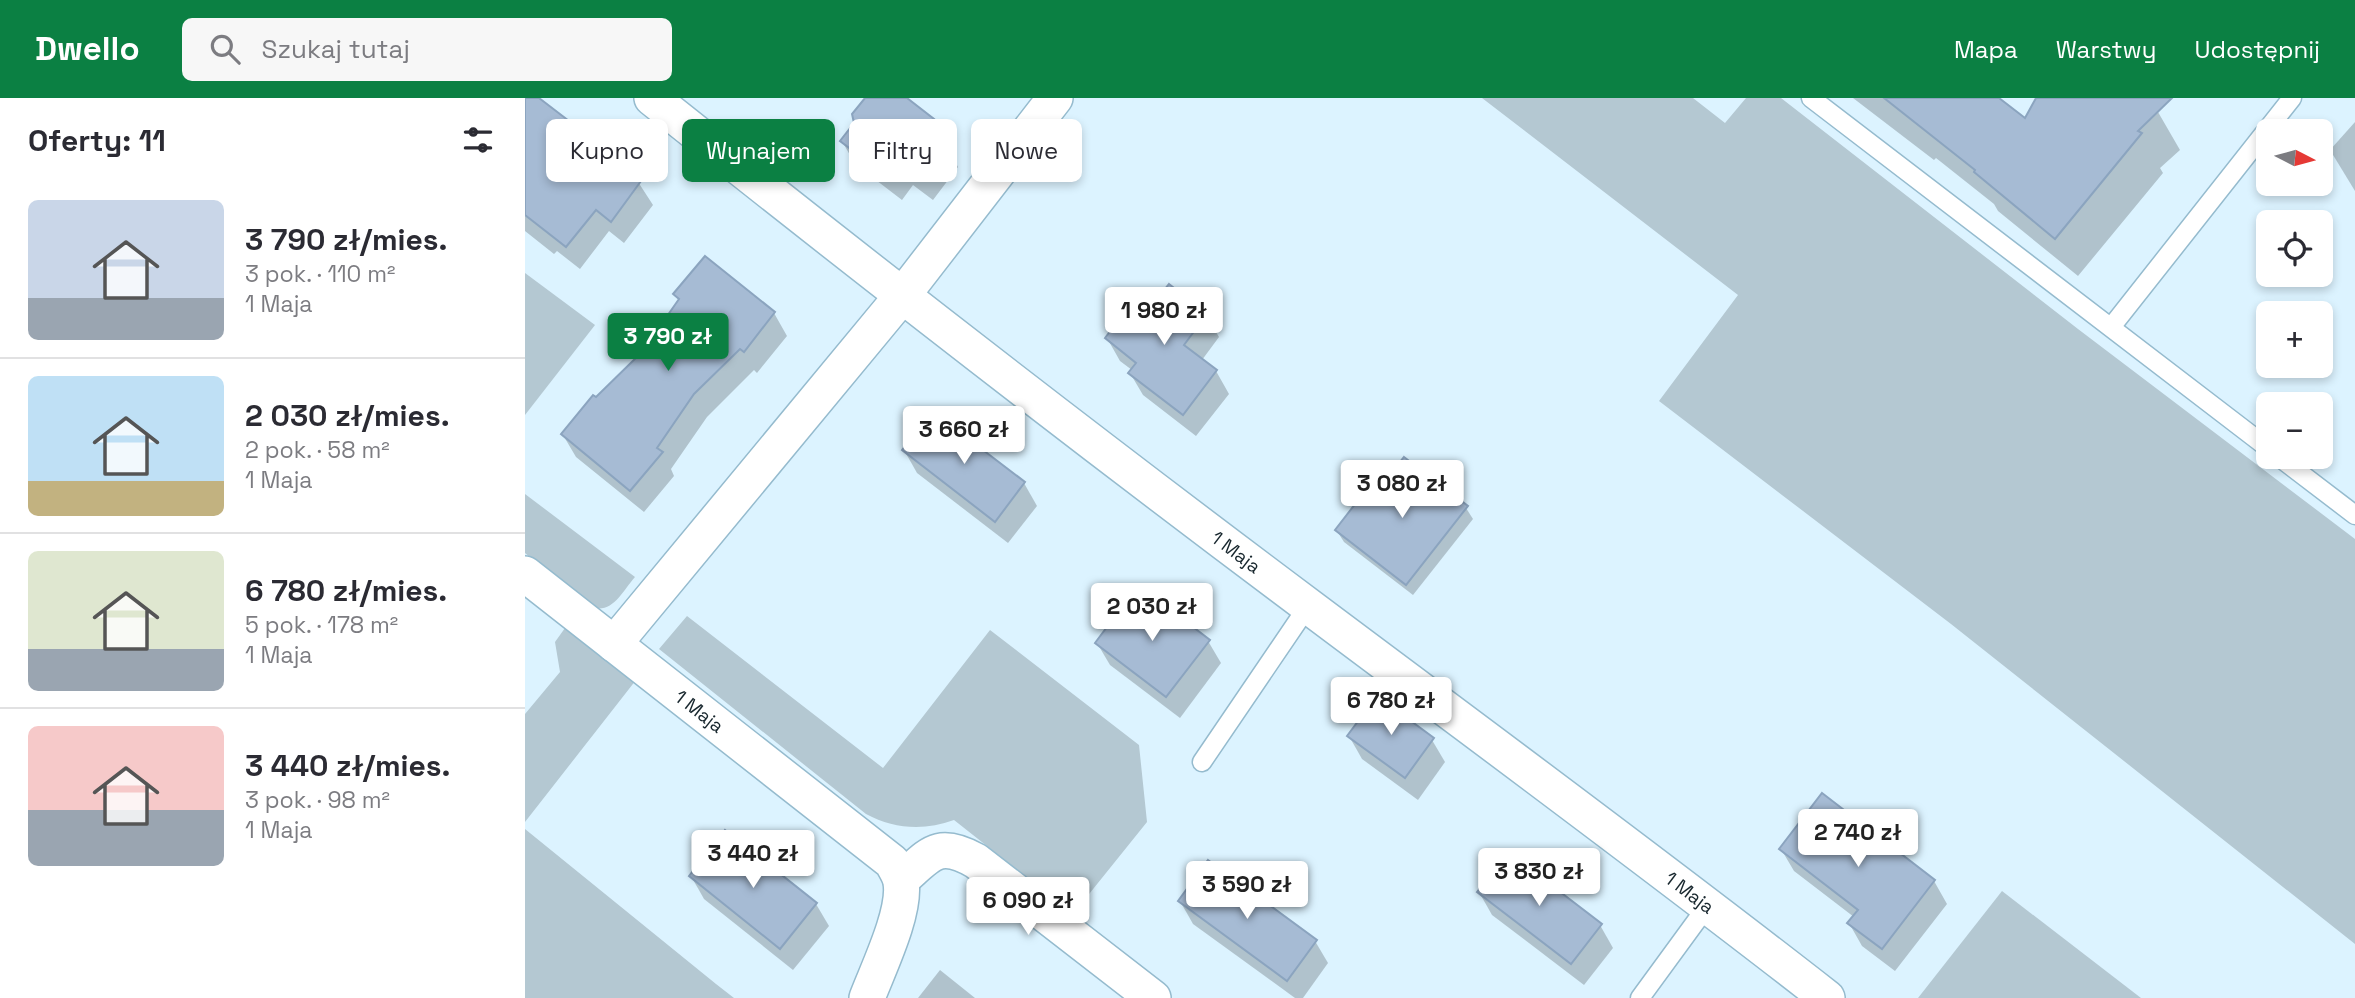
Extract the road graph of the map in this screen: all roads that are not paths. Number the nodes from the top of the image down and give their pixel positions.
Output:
1 (652, 98) edge
2 (1055, 98) edge
3 (1811, 98) edge
4 (2292, 98) edge
5 (902, 296) junction
6 (2112, 326) junction
7 (2256, 439) edge
8 (2295, 469) edge
9 (2355, 515) edge
10 (525, 574) edge
11 (1308, 606) junction
12 (614, 644) junction
13 (1202, 762) dead end
14 (901, 880) junction
15 (1708, 905) junction
16 (867, 998) edge
17 (1153, 998) edge
18 (1640, 998) edge
19 (1827, 998) edge

1 - 5 street, 1 Maja
2 - 5 street
3 - 6 lane
4 - 6 lane
5 - 11 street, 1 Maja
5 - 12 street
6 - 7 lane
8 - 9 lane
10 - 12 street, 1 Maja
11 - 13 lane
11 - 15 street, 1 Maja
12 - 14 street, 1 Maja
14 - 16 street
14 - 17 street
15 - 18 lane
15 - 19 street, 1 Maja

